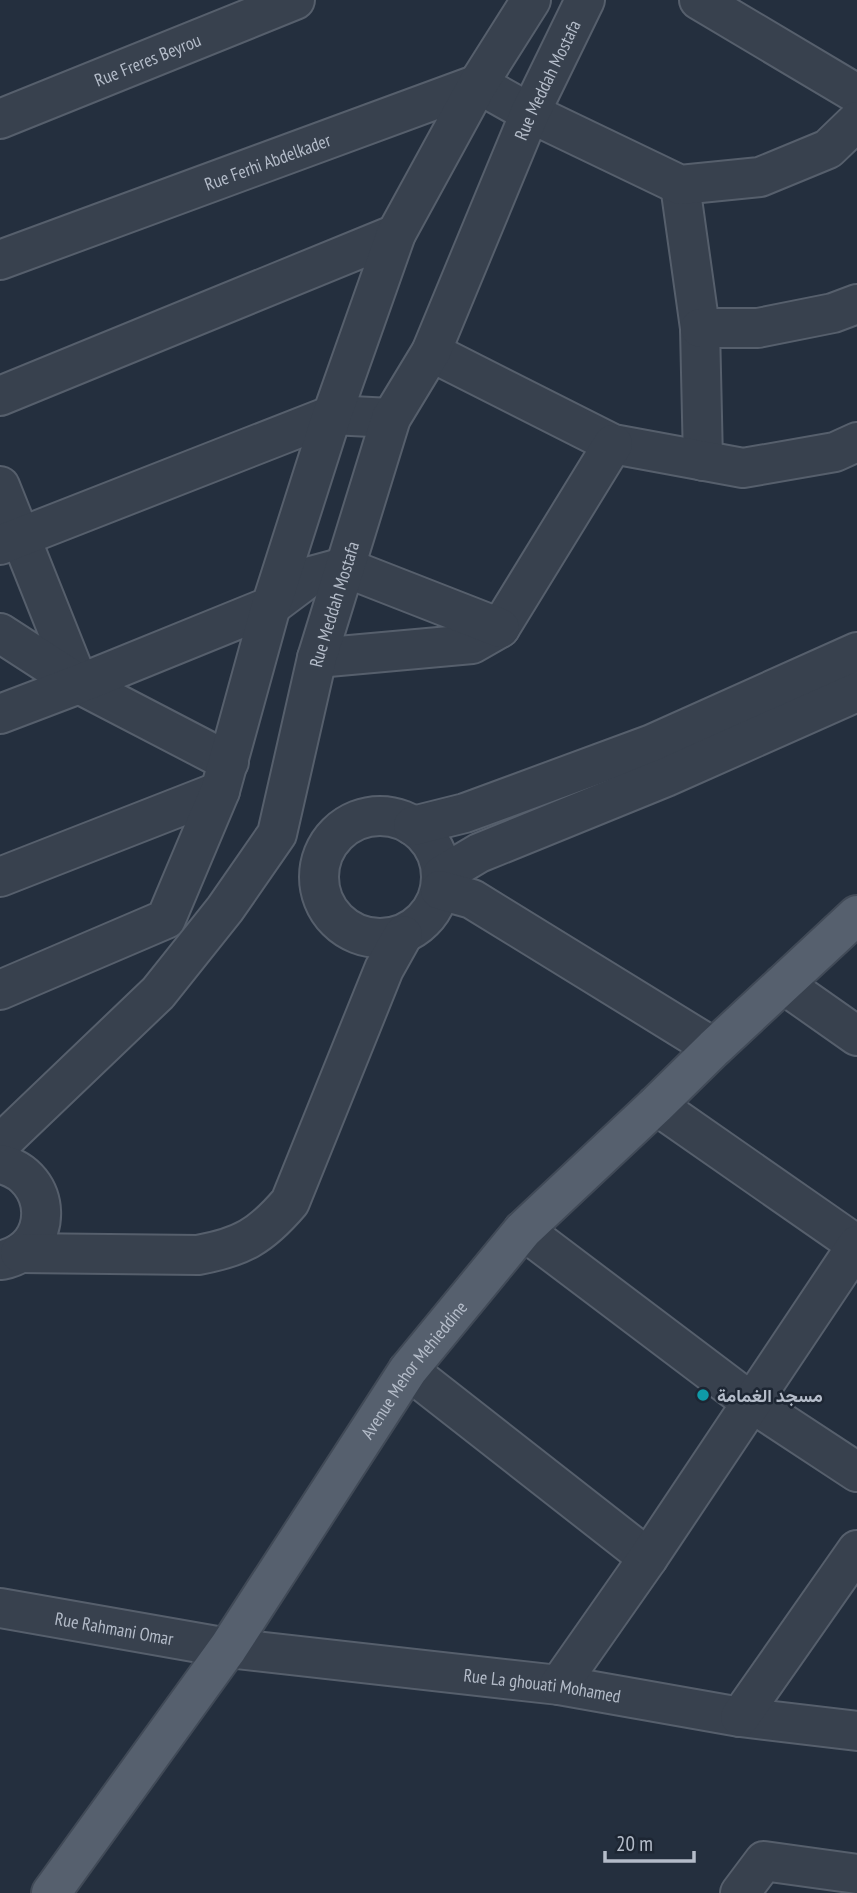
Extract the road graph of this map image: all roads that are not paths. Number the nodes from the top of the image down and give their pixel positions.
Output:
1 (295, 0) edge
2 (531, 0) edge
3 (699, 0) edge
4 (578, 7) edge
5 (478, 84) junction
6 (857, 94) edge
7 (530, 113) junction
8 (0, 119) edge
9 (857, 121) edge
10 (680, 185) junction
11 (396, 234) junction
12 (0, 260) edge
13 (857, 304) edge
14 (700, 328) junction
15 (431, 352) junction
16 (0, 396) edge
17 (332, 415) junction
18 (390, 418) junction
19 (857, 442) edge
20 (613, 444) junction
21 (703, 461) junction
22 (0, 486) edge
23 (10, 541) edge
24 (344, 567) junction
25 (271, 606) junction
26 (499, 628) junction
27 (0, 633) edge
28 (857, 652) edge
29 (317, 658) junction
30 (79, 684) junction
31 (857, 692) edge
32 (0, 714) edge
33 (225, 776) junction
34 (413, 826) junction
35 (277, 834) junction
36 (323, 853) junction
37 (0, 877) edge
38 (441, 883) junction
39 (857, 915) edge
40 (403, 934) junction
41 (783, 984) junction
42 (0, 990) edge
43 (857, 1036) edge
44 (714, 1048) junction
45 (656, 1105) junction
46 (0, 1144) edge
47 (0, 1164) edge
48 (523, 1230) junction
49 (857, 1245) edge
50 (10, 1257) edge
51 (408, 1370) junction
52 (752, 1402) junction
53 (857, 1472) edge
54 (857, 1550) edge
55 (648, 1559) junction
56 (0, 1608) edge
57 (228, 1648) junction
58 (559, 1685) junction
59 (740, 1717) junction
60 (857, 1731) edge
61 (857, 1874) edge
62 (51, 1893) edge
63 (740, 1893) edge

1 - 8 street, Rue Freres Beyrou
2 - 5 street
3 - 6 street
4 - 7 street, Rue Meddah Mostafa
5 - 7 street
5 - 11 street
5 - 12 street, Rue Ferhi Abdelkader
7 - 10 street
7 - 15 street, Rue Meddah Mostafa
9 - 10 street
10 - 14 street
11 - 16 street
11 - 17 street
13 - 14 street
14 - 21 street
15 - 18 street, Rue Meddah Mostafa
15 - 20 street
17 - 18 street
17 - 23 street
17 - 25 street
18 - 24 street, Rue Meddah Mostafa
19 - 21 street
20 - 21 street
20 - 26 street
22 - 23 street
23 - 30 street
24 - 25 street
24 - 26 street
24 - 29 street, Rue Meddah Mostafa
25 - 30 street
25 - 33 street
26 - 29 street
27 - 30 street
28 - 34 street
29 - 35 street, Rue Meddah Mostafa
30 - 32 street
30 - 33 street
31 - 38 street
33 - 37 street
33 - 42 street
34 - 36 street
34 - 38 street
35 - 36 street
35 - 46 street, Rue Meddah Mostafa
36 - 40 street
38 - 40 street
38 - 44 street
39 - 41 main road, Avenue Mehor Mehieddine
40 - 50 street
41 - 43 street
41 - 44 main road, Avenue Mehor Mehieddine
44 - 45 main road, Avenue Mehor Mehieddine
45 - 48 main road, Avenue Mehor Mehieddine
45 - 49 street
47 - 50 street
48 - 51 main road, Avenue Mehor Mehieddine
48 - 52 street
49 - 52 street
51 - 55 street
51 - 57 main road, Avenue Mehor Mehieddine
52 - 53 street
52 - 55 street
54 - 59 street
55 - 58 street
56 - 57 street, Rue Rahmani Omar
57 - 58 street, Rue La ghouati Mohamed
57 - 62 main road, Avenue Mehor Mehieddine
58 - 59 street, Rue La ghouati Mohamed
59 - 60 street, Rue La ghouati Mohamed
61 - 63 street

